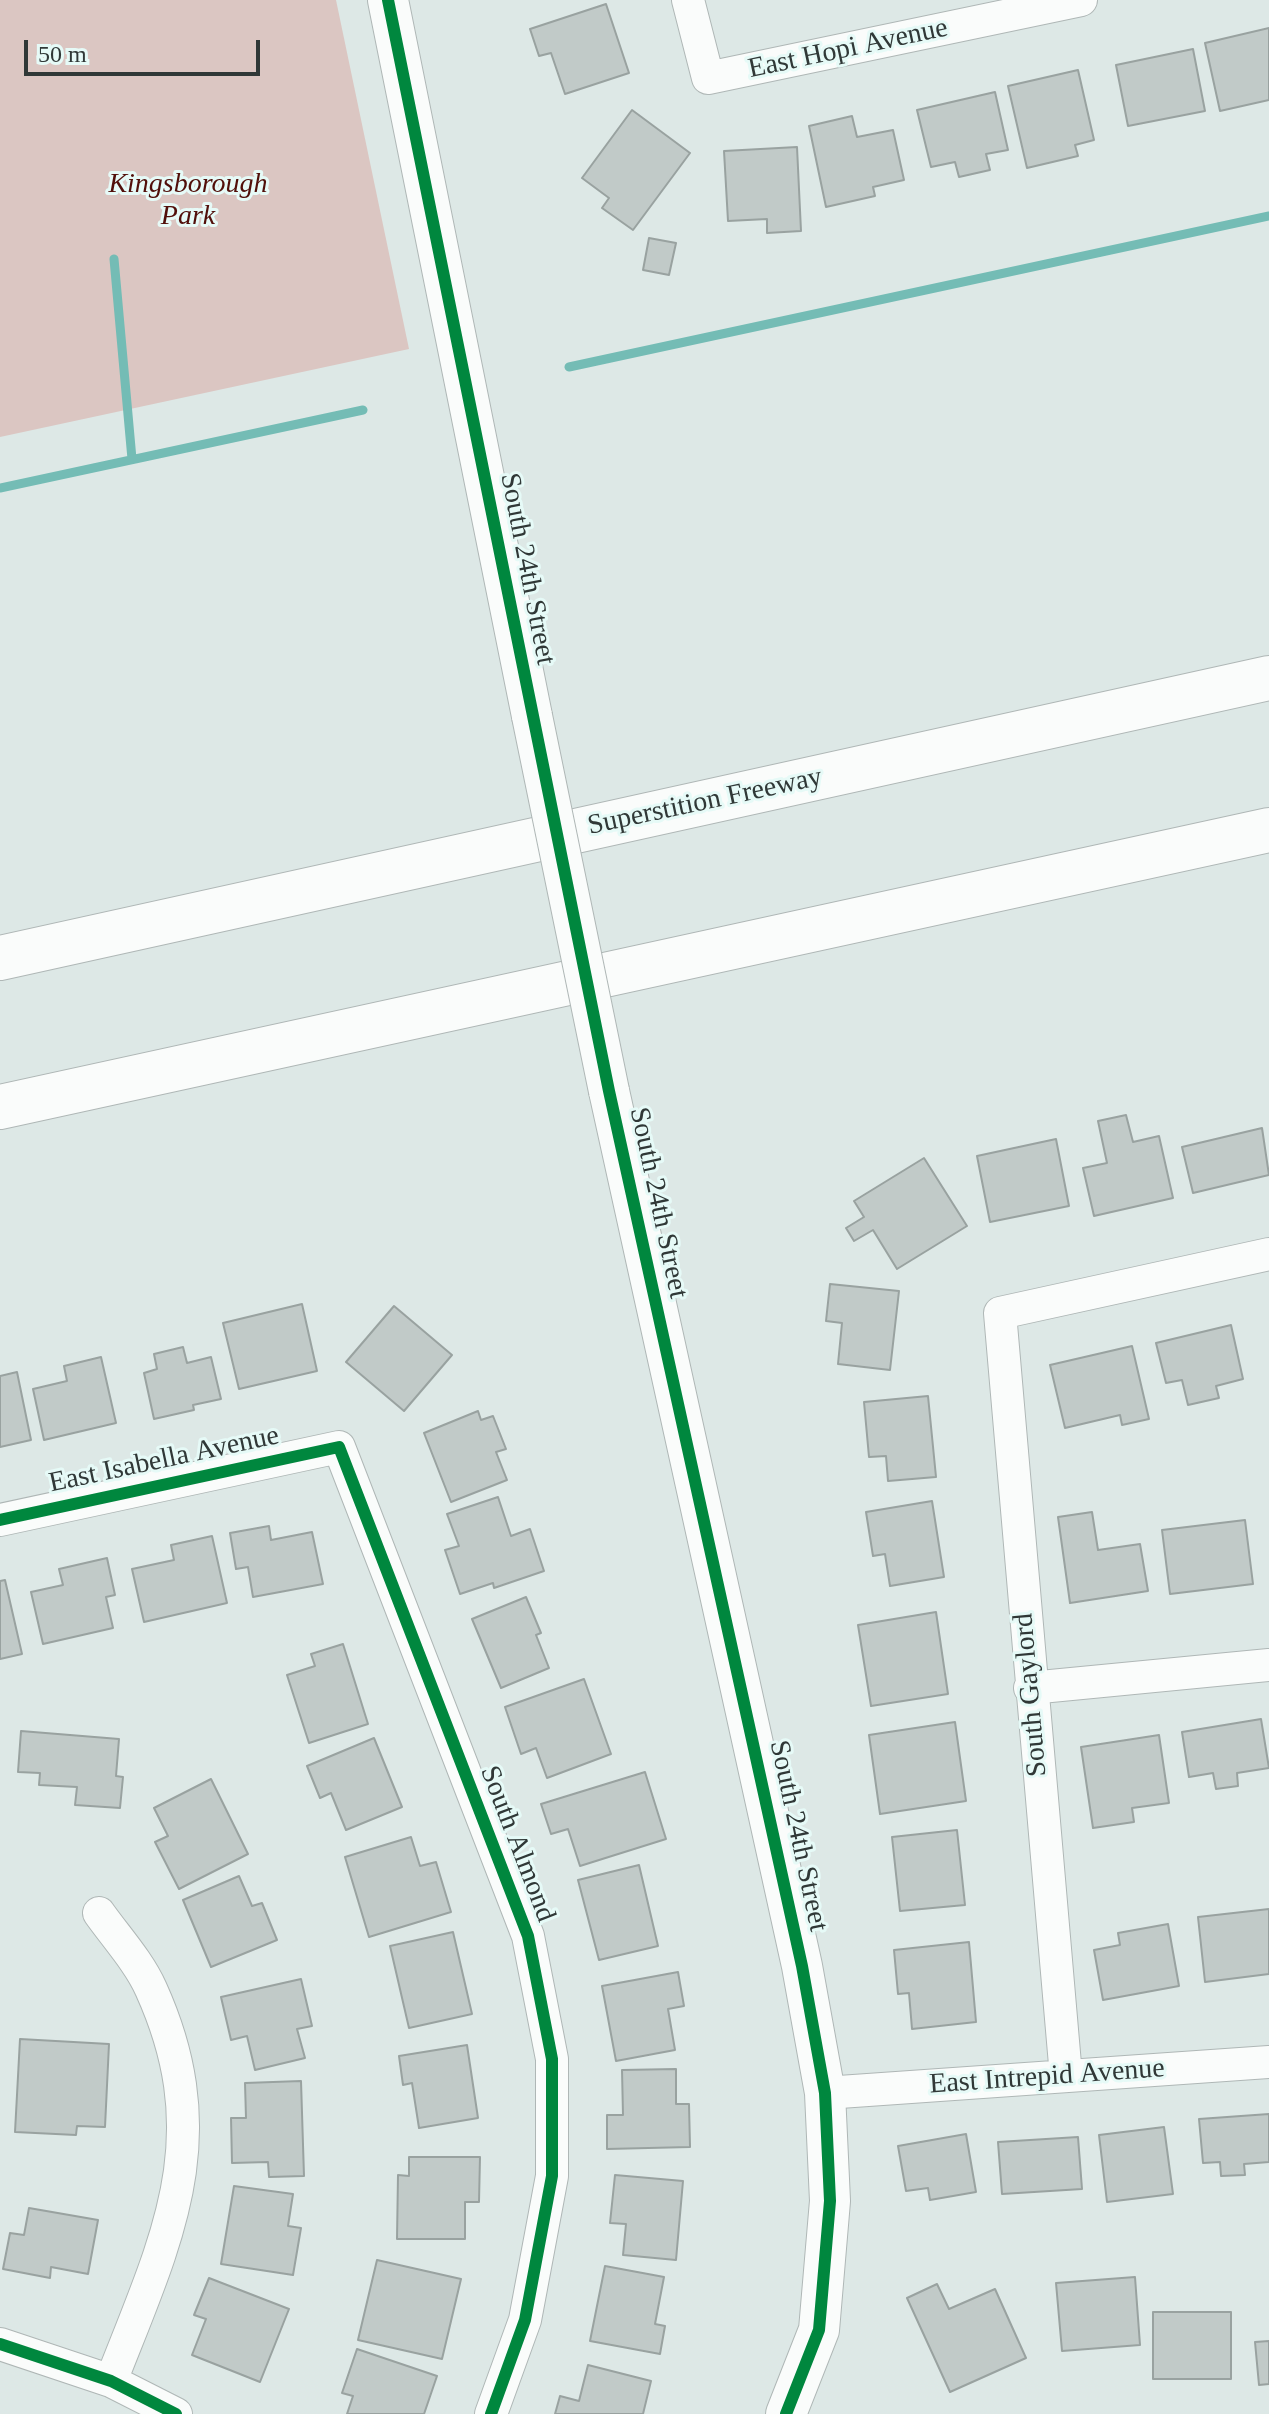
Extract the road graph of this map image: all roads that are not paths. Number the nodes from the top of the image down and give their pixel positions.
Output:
1 (388, 0) edge
2 (688, 0) edge
3 (1081, 0) edge
4 (1269, 678) edge
5 (1269, 830) edge
6 (0, 958) edge
7 (0, 1107) edge
8 (1269, 1254) edge
9 (339, 1447) joint
10 (0, 1520) edge
11 (1269, 1665) edge
12 (1030, 1688) junction
13 (99, 1913) dead end
14 (1269, 2062) edge
15 (1066, 2076) junction
16 (825, 2093) junction
17 (0, 2344) edge
18 (111, 2381) junction
19 (176, 2414) edge
20 (491, 2414) edge
21 (786, 2414) edge

1 - 16 street, South 24th Street, bridge
2 - 3 street, East Hopi Avenue
4 - 6 highway, Superstition Freeway
5 - 7 highway
8 - 12 street, South Gaylord
9 - 10 street, East Isabella Avenue
9 - 20 street, South Almond
11 - 12 street
12 - 15 street, South Gaylord
13 - 18 street
14 - 15 street, East Intrepid Avenue
15 - 16 street, East Intrepid Avenue
16 - 21 street, South 24th Street
17 - 18 street
18 - 19 street

